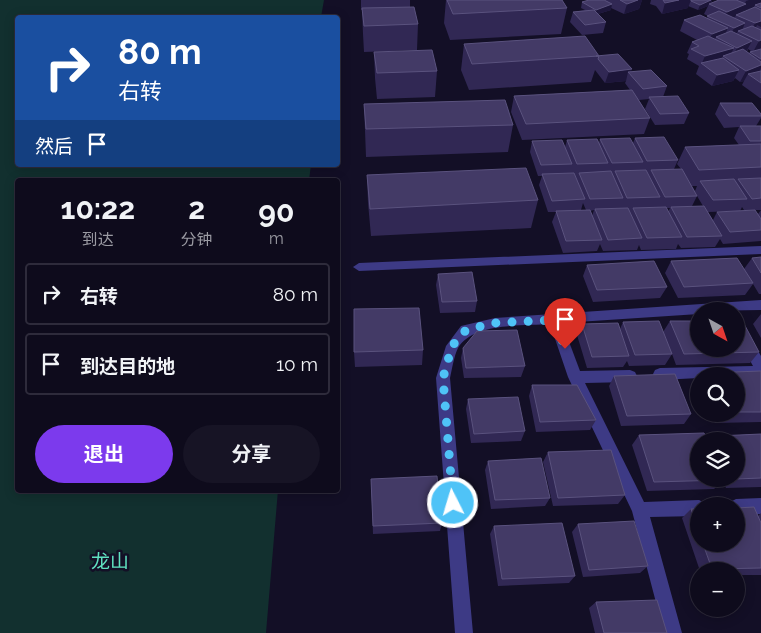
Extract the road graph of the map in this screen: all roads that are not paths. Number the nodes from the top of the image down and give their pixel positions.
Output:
1 (761, 250) edge
2 (359, 267) dead end
3 (761, 304) edge
4 (745, 306) edge
5 (690, 311) edge
6 (555, 320) junction
7 (745, 340) edge
8 (761, 370) edge
9 (575, 377) junction
10 (761, 506) edge
11 (745, 507) edge
12 (690, 508) edge
13 (640, 510) junction
14 (464, 633) edge
15 (673, 633) edge

1 - 2 street
3 - 4 street
5 - 6 street
6 - 9 street
6 - 14 street
7 - 8 street
8 - 9 street
9 - 13 street
10 - 11 street
12 - 13 street
13 - 15 street

